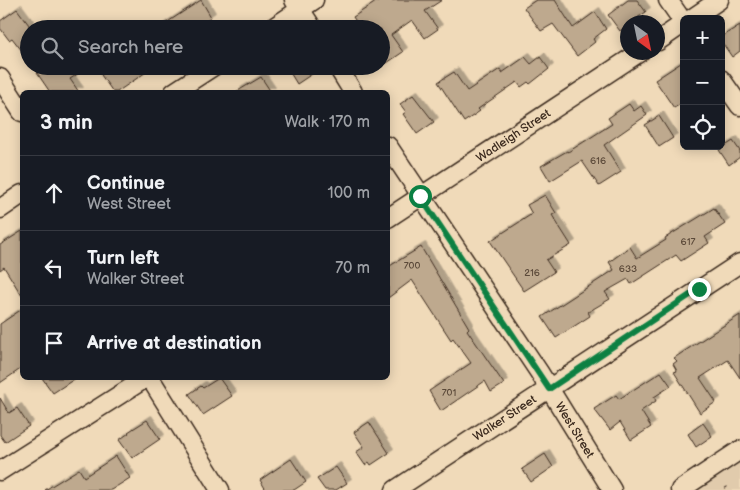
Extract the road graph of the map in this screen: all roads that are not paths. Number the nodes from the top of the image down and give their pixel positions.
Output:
1 (668, 0) edge
2 (719, 0) edge
3 (303, 3) edge
4 (697, 15) edge
5 (680, 17) edge
6 (282, 20) edge
7 (309, 20) edge
8 (680, 26) edge
9 (665, 36) edge
10 (628, 60) edge
11 (200, 75) edge
12 (342, 75) edge
13 (0, 78) edge
14 (725, 85) edge
15 (177, 90) edge
16 (352, 90) edge
17 (740, 106) edge
18 (20, 109) edge
19 (390, 149) edge
20 (20, 195) edge
21 (420, 196) junction
22 (0, 209) edge
23 (390, 217) edge
24 (740, 263) edge
25 (143, 380) edge
26 (151, 380) edge
27 (549, 389) junction
28 (740, 450) edge
29 (0, 471) edge
30 (220, 490) edge
31 (395, 490) edge
32 (612, 490) edge
33 (680, 490) edge

1 - 5 street
2 - 4 street
3 - 6 street
3 - 7 street
8 - 9 street
10 - 21 street, Wadleigh Street
11 - 15 street
12 - 16 street
13 - 18 street
14 - 17 street
19 - 21 street, West Street
20 - 22 street
21 - 23 street, Wadleigh Street
21 - 27 street, West Street
24 - 27 street, Walker Street
25 - 29 street
26 - 30 street
27 - 31 street, Walker Street
27 - 32 street, West Street
28 - 33 street

